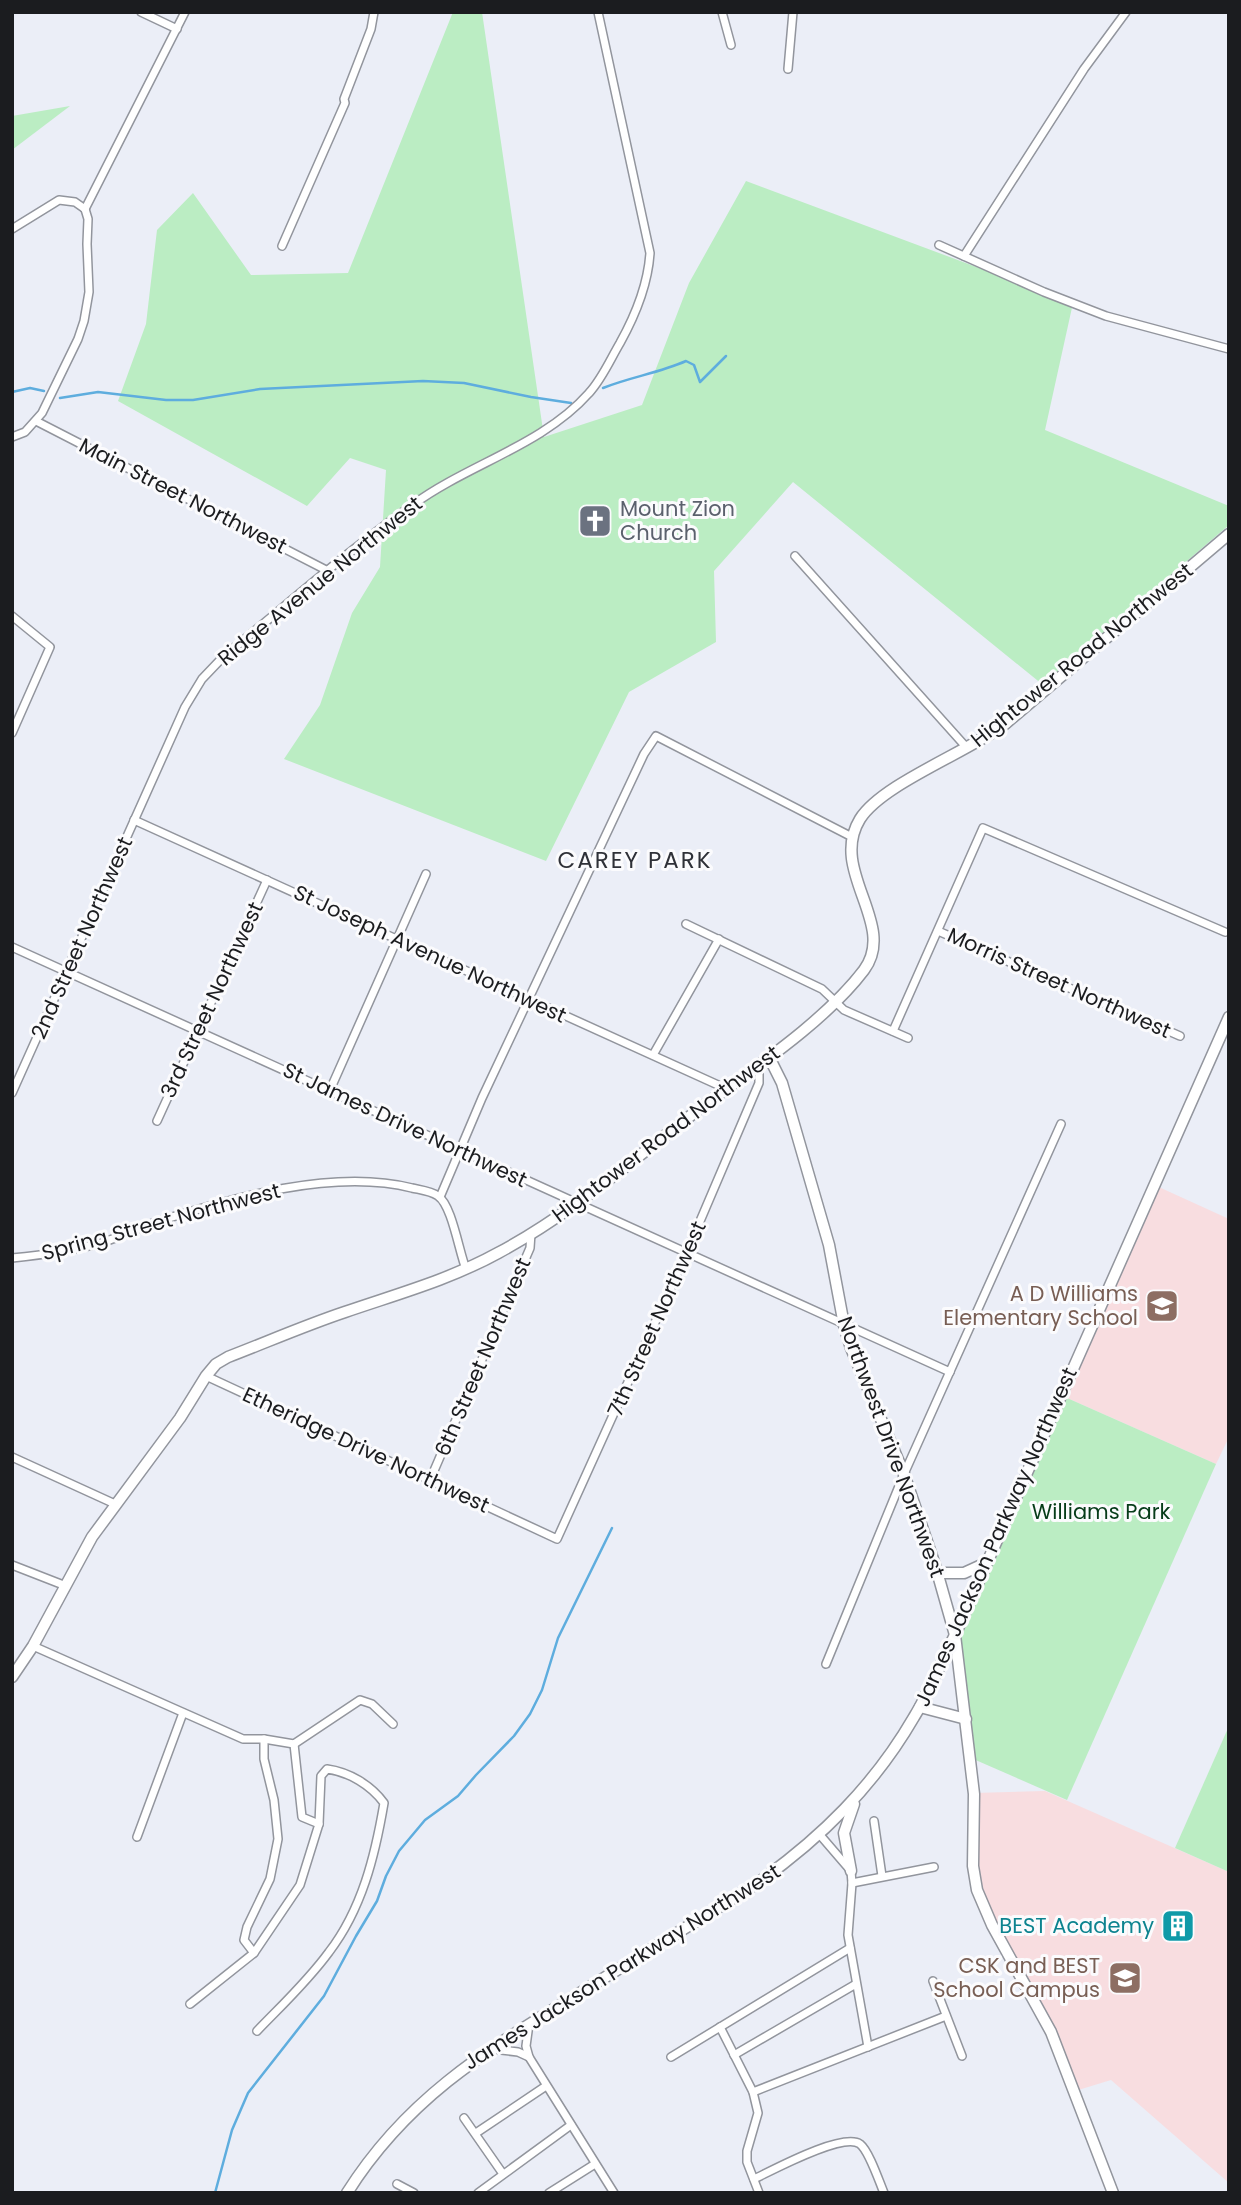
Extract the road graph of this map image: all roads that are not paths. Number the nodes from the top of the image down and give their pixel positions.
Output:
1 (141, 12) edge
2 (185, 12) edge
3 (374, 12) edge
4 (598, 12) edge
5 (722, 12) edge
6 (793, 12) edge
7 (1126, 12) edge
8 (177, 29) junction
9 (731, 45) dead end
10 (788, 69) dead end
11 (86, 209) junction
12 (12, 229) edge
13 (939, 245) dead end
14 (282, 246) dead end
15 (964, 256) junction
16 (1229, 349) edge
17 (36, 421) junction
18 (12, 437) edge
19 (1229, 534) edge
20 (795, 556) dead end
21 (328, 571) junction
22 (12, 616) edge
23 (12, 733) edge
24 (967, 748) junction
25 (134, 820) junction
26 (852, 837) junction
27 (426, 874) dead end
28 (267, 880) junction
29 (686, 924) dead end
30 (938, 931) junction
31 (1225, 932) dead end
32 (398, 939) junction
33 (719, 939) junction
34 (12, 947) edge
35 (67, 970) junction
36 (530, 999) junction
37 (834, 1003) junction
38 (1229, 1017) edge
39 (199, 1030) junction
40 (894, 1031) junction
41 (1180, 1036) dead end
42 (908, 1038) dead end
43 (653, 1055) junction
44 (769, 1057) junction
45 (760, 1065) junction
46 (330, 1090) junction
47 (724, 1091) junction
48 (12, 1093) edge
49 (157, 1121) dead end
50 (1061, 1124) dead end
51 (461, 1151) junction
52 (440, 1197) junction
53 (576, 1204) junction
54 (531, 1233) junction
55 (686, 1254) junction
56 (12, 1258) edge
57 (466, 1269) junction
58 (844, 1325) junction
59 (950, 1372) junction
60 (206, 1376) junction
61 (12, 1457) edge
62 (904, 1474) junction
63 (430, 1480) junction
64 (115, 1504) junction
65 (526, 1525) joint
66 (986, 1563) junction
67 (12, 1565) edge
68 (937, 1573) junction
69 (66, 1586) junction
70 (955, 1635) junction
71 (33, 1646) junction
72 (826, 1664) dead end
73 (12, 1677) edge
74 (919, 1707) junction
75 (183, 1713) junction
76 (966, 1719) junction
77 (393, 1724) dead end
78 (264, 1739) junction
79 (294, 1744) junction
80 (857, 1798) junction
81 (874, 1821) dead end
82 (319, 1824) junction
83 (820, 1835) junction
84 (136, 1837) dead end
85 (934, 1867) dead end
86 (882, 1876) junction
87 (851, 1877) junction
88 (850, 1948) junction
89 (254, 1953) junction
90 (933, 1982) dead end
91 (856, 1984) junction
92 (190, 2004) dead end
93 (946, 2016) junction
94 (529, 2024) junction
95 (720, 2027) junction
96 (257, 2031) dead end
97 (868, 2047) junction
98 (489, 2049) junction
99 (734, 2055) junction
100 (962, 2056) dead end
101 (528, 2057) junction
102 (671, 2057) dead end
103 (546, 2086) junction
104 (753, 2092) junction
105 (464, 2118) dead end
106 (570, 2125) junction
107 (476, 2133) junction
108 (595, 2164) junction
109 (503, 2174) junction
110 (754, 2179) junction
111 (397, 2184) dead end
112 (347, 2193) edge
113 (414, 2193) edge
114 (478, 2193) edge
115 (549, 2193) edge
116 (614, 2193) edge
117 (759, 2193) edge
118 (884, 2193) edge
119 (1113, 2193) edge

1 - 8 street
2 - 8 street
3 - 14 street
4 - 21 street, Ridge Avenue Northwest
5 - 9 street
6 - 10 street
7 - 15 street
8 - 11 street
11 - 12 street
11 - 17 street
13 - 15 street
15 - 16 street
17 - 18 street
17 - 21 street, Main Street Northwest
19 - 24 street, Hightower Road Northwest
20 - 24 street
21 - 25 street, Ridge Avenue Northwest
22 - 23 street
24 - 26 street, Hightower Road Northwest
25 - 28 street, St Joseph Avenue Northwest
25 - 35 street, 2nd Street Northwest
26 - 36 street
26 - 37 street, Hightower Road Northwest
27 - 32 street
28 - 32 street, St Joseph Avenue Northwest
28 - 39 street, 3rd Street Northwest
29 - 33 street
30 - 31 street
30 - 40 street
30 - 41 street, Morris Street Northwest
32 - 36 street, St Joseph Avenue Northwest
32 - 46 street
33 - 37 street
33 - 43 street
34 - 35 street, St James Drive Northwest
35 - 39 street, St James Drive Northwest
35 - 48 street, 2nd Street Northwest
36 - 43 street, St Joseph Avenue Northwest
36 - 51 street
37 - 40 street
37 - 44 street, Hightower Road Northwest
38 - 66 street, James Jackson Parkway Northwest
39 - 46 street, St James Drive Northwest
39 - 49 street, 3rd Street Northwest
40 - 42 street
43 - 47 street, St Joseph Avenue Northwest
44 - 45 street, Hightower Road Northwest
44 - 58 street, Northwest Drive Northwest
45 - 47 street, Hightower Road Northwest
45 - 55 street, 7th Street Northwest
46 - 51 street, St James Drive Northwest
47 - 53 street, Hightower Road Northwest
50 - 59 street
51 - 52 street
51 - 53 street, St James Drive Northwest
52 - 56 street, Spring Street Northwest
52 - 57 street
53 - 54 street, Hightower Road Northwest
53 - 55 street, St James Drive Northwest
54 - 57 street, Hightower Road Northwest
54 - 63 street, 6th Street Northwest
55 - 58 street, St James Drive Northwest
55 - 65 street, 7th Street Northwest
57 - 60 street, Hightower Road Northwest
58 - 59 street, St James Drive Northwest
58 - 62 street, Northwest Drive Northwest
59 - 62 street
60 - 63 street, Etheridge Drive Northwest
60 - 64 street, Hightower Road Northwest
61 - 64 street
62 - 68 street, Northwest Drive Northwest
62 - 72 street
63 - 65 street, Etheridge Drive Northwest
64 - 69 street, Hightower Road Northwest
66 - 68 street
66 - 70 street, James Jackson Parkway Northwest
67 - 69 street
68 - 70 street, Northwest Drive Northwest
69 - 71 street, Hightower Road Northwest
70 - 74 street, James Jackson Parkway Northwest
70 - 76 street, Northwest Drive Northwest
71 - 73 street, Hightower Road Northwest
71 - 75 street
74 - 76 street
74 - 80 street, James Jackson Parkway Northwest
75 - 78 street
75 - 84 street
76 - 119 street, Northwest Drive Northwest
77 - 79 street
78 - 79 street
78 - 89 street
79 - 82 street
80 - 83 street, James Jackson Parkway Northwest
80 - 87 street
81 - 86 street
82 - 89 street
82 - 96 street
83 - 87 street
83 - 94 street, James Jackson Parkway Northwest
85 - 86 street
86 - 87 street
87 - 88 street
88 - 91 street
88 - 95 street
89 - 92 street
90 - 93 street
91 - 97 street
91 - 99 street
93 - 97 street
93 - 100 street
94 - 98 street, James Jackson Parkway Northwest
94 - 101 street
95 - 99 street
95 - 102 street
97 - 104 street
98 - 101 street
98 - 112 street, James Jackson Parkway Northwest
99 - 104 street
101 - 103 street
103 - 106 street
103 - 107 street
104 - 110 street
105 - 107 street
106 - 108 street
106 - 109 street
107 - 109 street
108 - 115 street
108 - 116 street
109 - 114 street
110 - 117 street
110 - 118 street
111 - 113 street

